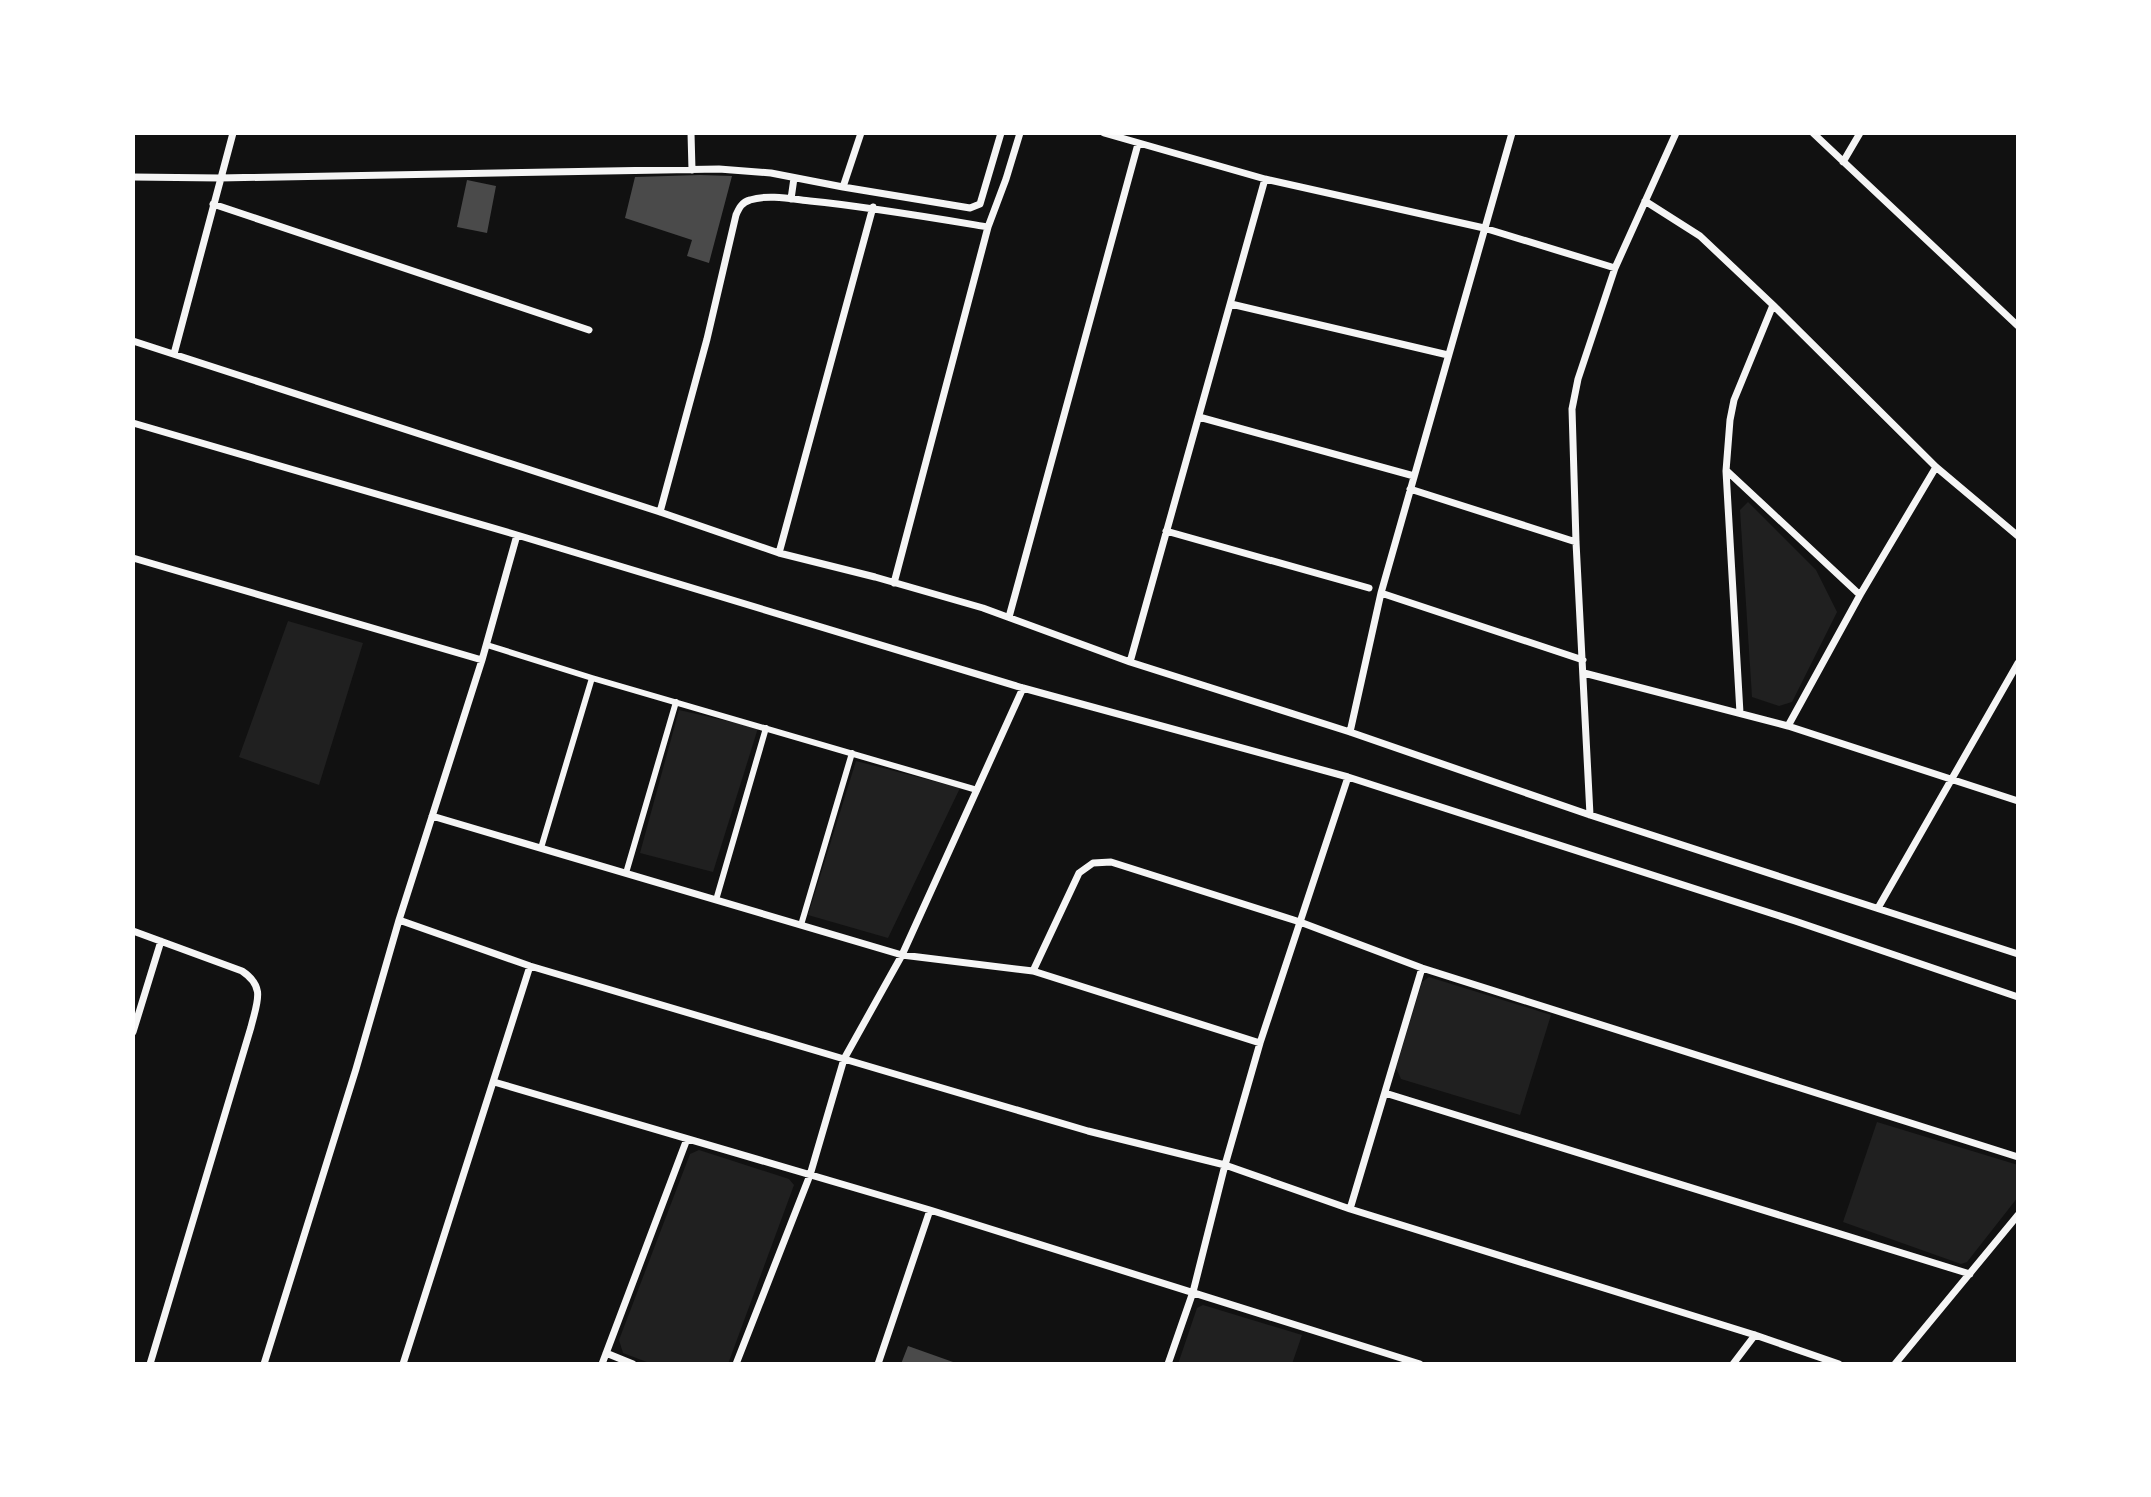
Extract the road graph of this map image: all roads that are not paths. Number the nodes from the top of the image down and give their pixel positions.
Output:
1 (233, 133) edge
2 (691, 133) edge
3 (861, 133) edge
4 (1001, 133) edge
5 (1020, 133) edge
6 (1104, 133) edge
7 (1512, 133) edge
8 (1676, 133) edge
9 (1813, 133) edge
10 (1860, 133) edge
11 (1138, 144) junction
12 (1843, 162) junction
13 (692, 170) junction
14 (133, 177) edge
15 (220, 178) junction
16 (794, 178) junction
17 (1265, 179) junction
18 (843, 187) junction
19 (791, 199) junction
20 (1645, 201) junction
21 (213, 204) junction
22 (873, 207) junction
23 (988, 227) junction
24 (1484, 228) junction
25 (1615, 268) junction
26 (1231, 304) junction
27 (1773, 305) junction
28 (2018, 326) edge
29 (589, 330) dead end
30 (133, 341) edge
31 (174, 354) junction
32 (1448, 355) junction
33 (1199, 417) junction
34 (133, 423) edge
35 (1936, 467) junction
36 (1726, 471) junction
37 (1414, 475) junction
38 (1410, 489) junction
39 (660, 512) junction
40 (1166, 531) junction
41 (517, 535) junction
42 (2018, 536) edge
43 (1576, 542) junction
44 (779, 553) junction
45 (133, 558) edge
46 (894, 583) junction
47 (1369, 588) dead end
48 (1381, 593) junction
49 (1860, 595) junction
50 (1009, 617) junction
51 (486, 645) junction
52 (482, 660) junction
53 (1583, 660) junction
54 (1129, 662) junction
55 (2018, 663) edge
56 (1584, 673) junction
57 (592, 678) junction
58 (1023, 688) junction
59 (676, 702) junction
60 (1740, 713) junction
61 (1788, 726) junction
62 (766, 728) junction
63 (1350, 732) junction
64 (852, 753) junction
65 (1348, 777) junction
66 (1952, 779) junction
67 (977, 790) junction
68 (2018, 801) edge
69 (1590, 815) junction
70 (432, 816) junction
71 (541, 848) junction
72 (626, 873) junction
73 (716, 900) junction
74 (1878, 908) junction
75 (399, 920) junction
76 (1300, 922) junction
77 (801, 925) junction
78 (133, 930) edge
79 (161, 941) junction
80 (2018, 954) edge
81 (902, 955) junction
82 (530, 966) junction
83 (1422, 968) junction
84 (1033, 971) junction
85 (2018, 997) edge
86 (133, 1032) edge
87 (1260, 1043) junction
88 (844, 1059) junction
89 (494, 1082) junction
90 (1385, 1093) junction
91 (687, 1139) junction
92 (2018, 1157) edge
93 (1225, 1165) junction
94 (810, 1175) junction
95 (1350, 1209) junction
96 (930, 1210) junction
97 (2018, 1215) edge
98 (1970, 1274) junction
99 (1192, 1292) junction
100 (1755, 1335) junction
101 (606, 1353) junction
102 (150, 1364) edge
103 (264, 1364) edge
104 (403, 1364) edge
105 (602, 1364) edge
106 (633, 1364) edge
107 (736, 1364) edge
108 (878, 1364) edge
109 (1168, 1364) edge
110 (1420, 1364) edge
111 (1733, 1364) edge
112 (1839, 1364) edge
113 (1895, 1364) edge

1 - 15 street
2 - 13 street
3 - 18 street
4 - 18 street
5 - 23 street
6 - 11 street
7 - 24 street
8 - 20 street
9 - 12 street
10 - 12 street
11 - 17 street
11 - 50 street
12 - 28 street
13 - 15 street
13 - 16 street
14 - 15 street
15 - 21 street
16 - 18 street
16 - 19 street
17 - 24 street
17 - 26 street
19 - 22 street
19 - 39 street
20 - 25 street
20 - 27 street
21 - 29 street
21 - 31 street
22 - 23 street
22 - 44 street
23 - 46 street
24 - 25 street
24 - 32 street
25 - 43 street
26 - 32 street
26 - 33 street
27 - 35 street
27 - 36 street
30 - 31 street
31 - 39 street
32 - 37 street
33 - 37 street
33 - 40 street
34 - 41 street
35 - 42 street
35 - 49 street
36 - 49 street
36 - 60 street
37 - 38 street
38 - 43 street
38 - 48 street
39 - 44 street
40 - 47 street
40 - 54 street
41 - 51 street
41 - 58 street
43 - 53 street
44 - 46 street
45 - 52 street
46 - 50 street
48 - 53 street
48 - 63 street
49 - 61 street
50 - 54 street
51 - 52 street
51 - 57 street
52 - 70 street
53 - 56 street
54 - 63 street
55 - 66 street
56 - 60 street
56 - 69 street
57 - 59 street
57 - 71 street
58 - 65 street
58 - 67 street
59 - 62 street
59 - 72 street
60 - 61 street
61 - 66 street
62 - 64 street
62 - 73 street
63 - 69 street
64 - 67 street
64 - 77 street
65 - 76 street
65 - 85 street
66 - 68 street
66 - 74 street
67 - 81 street
69 - 74 street
70 - 71 street
70 - 75 street
71 - 72 street
72 - 73 street
73 - 77 street
74 - 80 street
75 - 82 street
75 - 103 street
76 - 83 street
76 - 84 street
76 - 87 street
77 - 81 street
78 - 79 street
79 - 86 street
79 - 102 street
81 - 84 street
81 - 88 street
82 - 88 street
82 - 89 street
83 - 90 street
83 - 92 street
84 - 87 street
87 - 93 street
88 - 93 street
88 - 94 street
89 - 91 street
89 - 104 street
90 - 95 street
90 - 98 street
91 - 94 street
91 - 101 street
93 - 95 street
93 - 99 street
94 - 96 street
94 - 107 street
95 - 100 street
96 - 99 street
96 - 108 street
97 - 98 street
98 - 113 street
99 - 109 street
99 - 110 street
100 - 111 street
100 - 112 street
101 - 105 street
101 - 106 street

